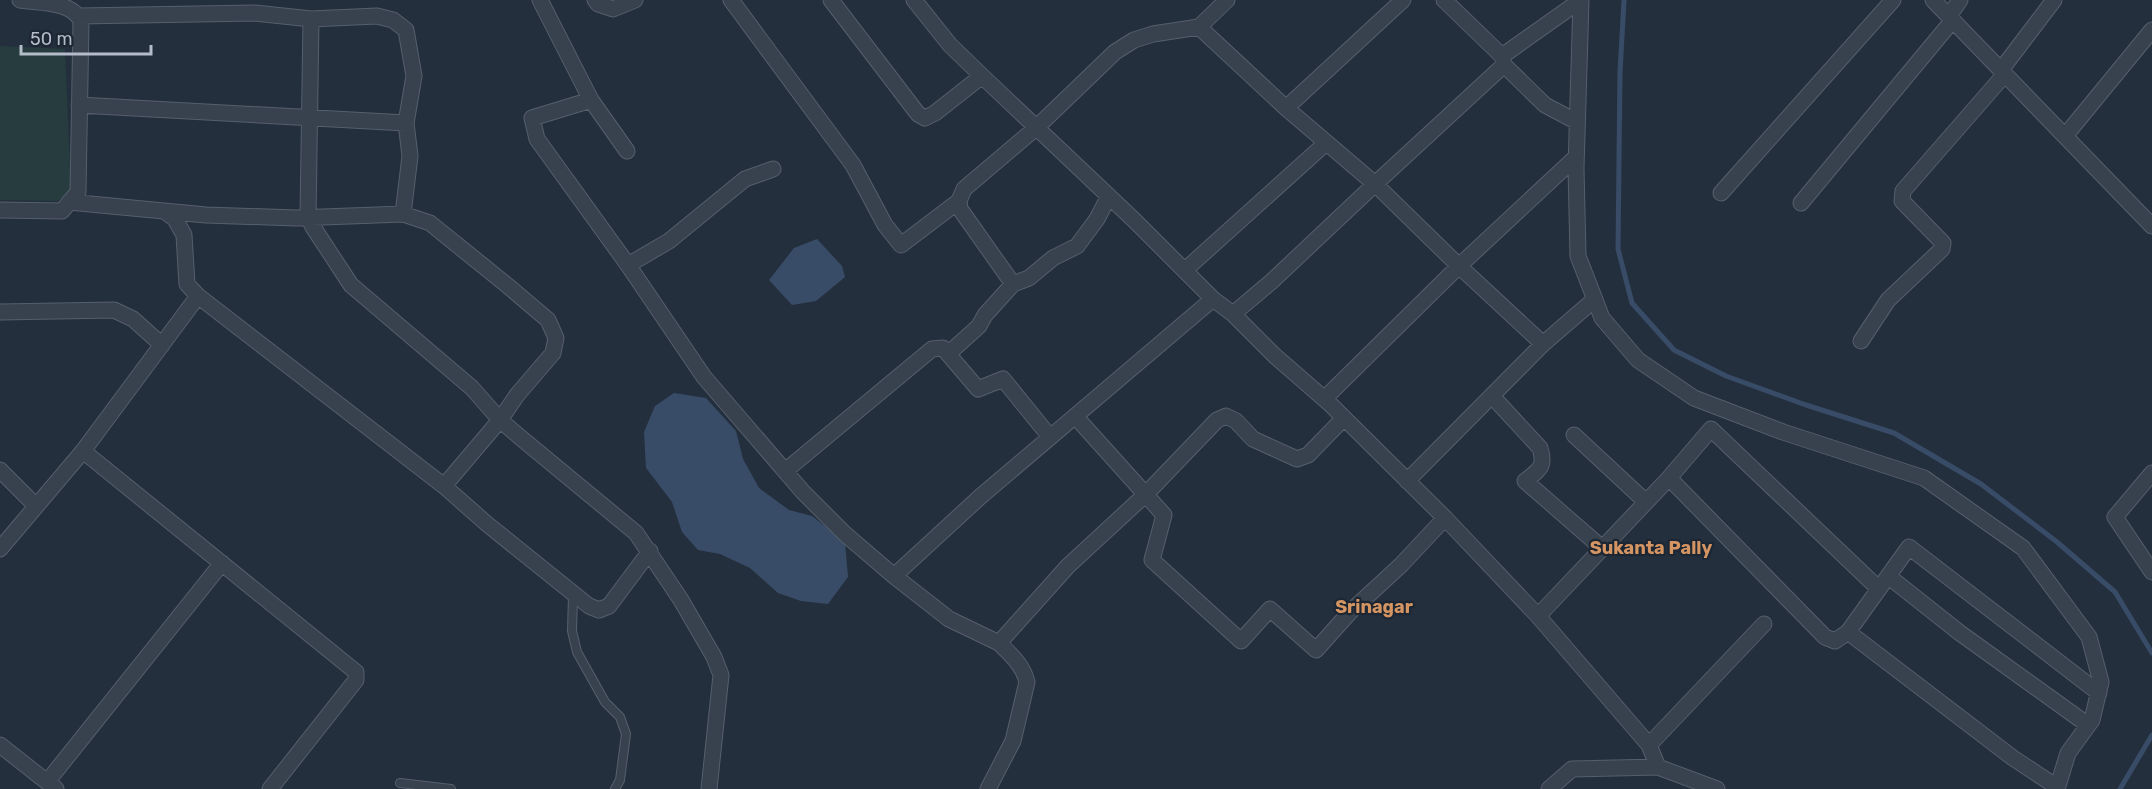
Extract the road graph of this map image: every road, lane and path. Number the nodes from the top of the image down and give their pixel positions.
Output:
1 (20, 0) edge
2 (540, 0) edge
3 (595, 0) edge
4 (635, 0) edge
5 (731, 0) edge
6 (831, 0) edge
7 (914, 0) edge
8 (1227, 0) edge
9 (1403, 0) edge
10 (1444, 0) edge
11 (1581, 0) edge
12 (1893, 0) edge
13 (1933, 0) edge
14 (1960, 0) edge
15 (2054, 0) edge
16 (36, 1) edge
17 (254, 7) edge
18 (79, 16) junction
19 (1951, 18) junction
20 (311, 19) junction
21 (1199, 27) junction
22 (2152, 30) edge
23 (2141, 43) junction
24 (2152, 55) edge
25 (1503, 61) junction
26 (2003, 72) junction
27 (982, 76) junction
28 (591, 100) junction
29 (79, 105) junction
30 (1286, 108) junction
31 (309, 118) junction
32 (1577, 122) junction
33 (406, 123) junction
34 (1037, 128) junction
35 (2065, 136) junction
36 (1326, 143) junction
37 (627, 151) dead end
38 (1576, 157) junction
39 (773, 169) dead end
40 (1375, 184) junction
41 (1721, 194) dead end
42 (1109, 196) junction
43 (959, 201) junction
44 (69, 202) junction
45 (1801, 203) dead end
46 (0, 210) edge
47 (164, 211) junction
48 (403, 214) junction
49 (308, 217) junction
50 (2152, 226) edge
51 (628, 265) junction
52 (1458, 266) junction
53 (1185, 270) junction
54 (1013, 284) junction
55 (198, 296) junction
56 (1214, 298) junction
57 (1595, 300) junction
58 (0, 312) edge
59 (1233, 314) junction
60 (1861, 341) dead end
61 (1543, 344) junction
62 (162, 345) junction
63 (948, 354) junction
64 (1492, 396) junction
65 (1324, 399) junction
66 (1075, 416) junction
67 (1344, 418) junction
68 (500, 420) junction
69 (1574, 435) dead end
70 (1050, 437) junction
71 (83, 451) junction
72 (0, 470) edge
73 (785, 471) junction
74 (2152, 472) edge
75 (1669, 478) junction
76 (1407, 481) junction
77 (444, 486) junction
78 (1146, 494) junction
79 (1646, 502) junction
80 (35, 506) junction
81 (1444, 518) junction
82 (1602, 548) junction
83 (0, 549) edge
84 (650, 551) junction
85 (222, 563) junction
86 (2152, 572) edge
87 (894, 576) junction
88 (1888, 576) junction
89 (1879, 589) junction
90 (573, 592) junction
91 (1538, 616) junction
92 (1764, 624) dead end
93 (1848, 632) junction
94 (999, 643) junction
95 (2099, 693) junction
96 (2088, 725) junction
97 (0, 745) edge
98 (1649, 745) junction
99 (1658, 767) junction
100 (400, 783) dead end
101 (51, 785) edge
102 (2057, 788) edge
103 (270, 789) edge
104 (451, 789) edge
105 (615, 789) edge
106 (709, 789) edge
107 (988, 789) edge
108 (1549, 789) edge
109 (1717, 789) edge

1 - 16 street
2 - 28 street
3 - 4 street
5 - 43 street
6 - 27 street
7 - 27 street
8 - 21 street
9 - 30 street
10 - 25 street
11 - 25 street
11 - 32 street
12 - 41 street
13 - 19 street
14 - 19 street
15 - 26 street
16 - 18 street
17 - 18 street
17 - 20 street
18 - 29 street
19 - 26 street
19 - 45 street
20 - 31 street
20 - 33 street
21 - 30 street
21 - 34 street
22 - 23 street
23 - 24 street
23 - 35 street
25 - 32 street
25 - 40 street
26 - 35 street
26 - 60 street
27 - 34 street
28 - 37 street
28 - 51 street
29 - 31 street
29 - 44 street
30 - 36 street
31 - 33 street
31 - 49 street
32 - 38 street
33 - 48 street
34 - 42 street
34 - 43 street
35 - 50 street
36 - 40 street
36 - 53 street
38 - 52 street
38 - 57 street
39 - 51 street
40 - 52 street
40 - 59 street
42 - 53 street
42 - 54 street
43 - 54 street
44 - 46 street
44 - 47 street
47 - 49 street
47 - 55 street
48 - 49 street
48 - 68 street
49 - 68 street
51 - 73 street
52 - 61 street
52 - 65 street
53 - 56 street
54 - 63 street
55 - 62 street
55 - 77 street
56 - 59 street
56 - 66 street
57 - 61 street
57 - 95 street
58 - 62 street
59 - 65 street
61 - 64 street
62 - 71 street
63 - 70 street
63 - 73 street
64 - 76 street
64 - 82 street
65 - 67 street
66 - 70 street
66 - 78 street
67 - 76 street
67 - 78 street
68 - 77 street
68 - 84 street
69 - 79 street
70 - 87 street
71 - 80 street
71 - 85 street
72 - 80 street
73 - 87 street
74 - 86 street
75 - 79 street
75 - 89 street
75 - 93 street
76 - 81 street
77 - 90 street
78 - 81 street
78 - 94 street
79 - 82 street
80 - 83 street
81 - 91 street
82 - 91 street
84 - 90 street
84 - 106 street
85 - 101 street
85 - 103 street
87 - 94 street
88 - 89 street
88 - 95 street
88 - 96 street
89 - 93 street
90 - 105 lane
91 - 98 street
92 - 98 street
93 - 102 street
94 - 107 street
95 - 96 street
96 - 102 street
97 - 101 street
98 - 99 street
99 - 108 street
99 - 109 street
100 - 104 lane

